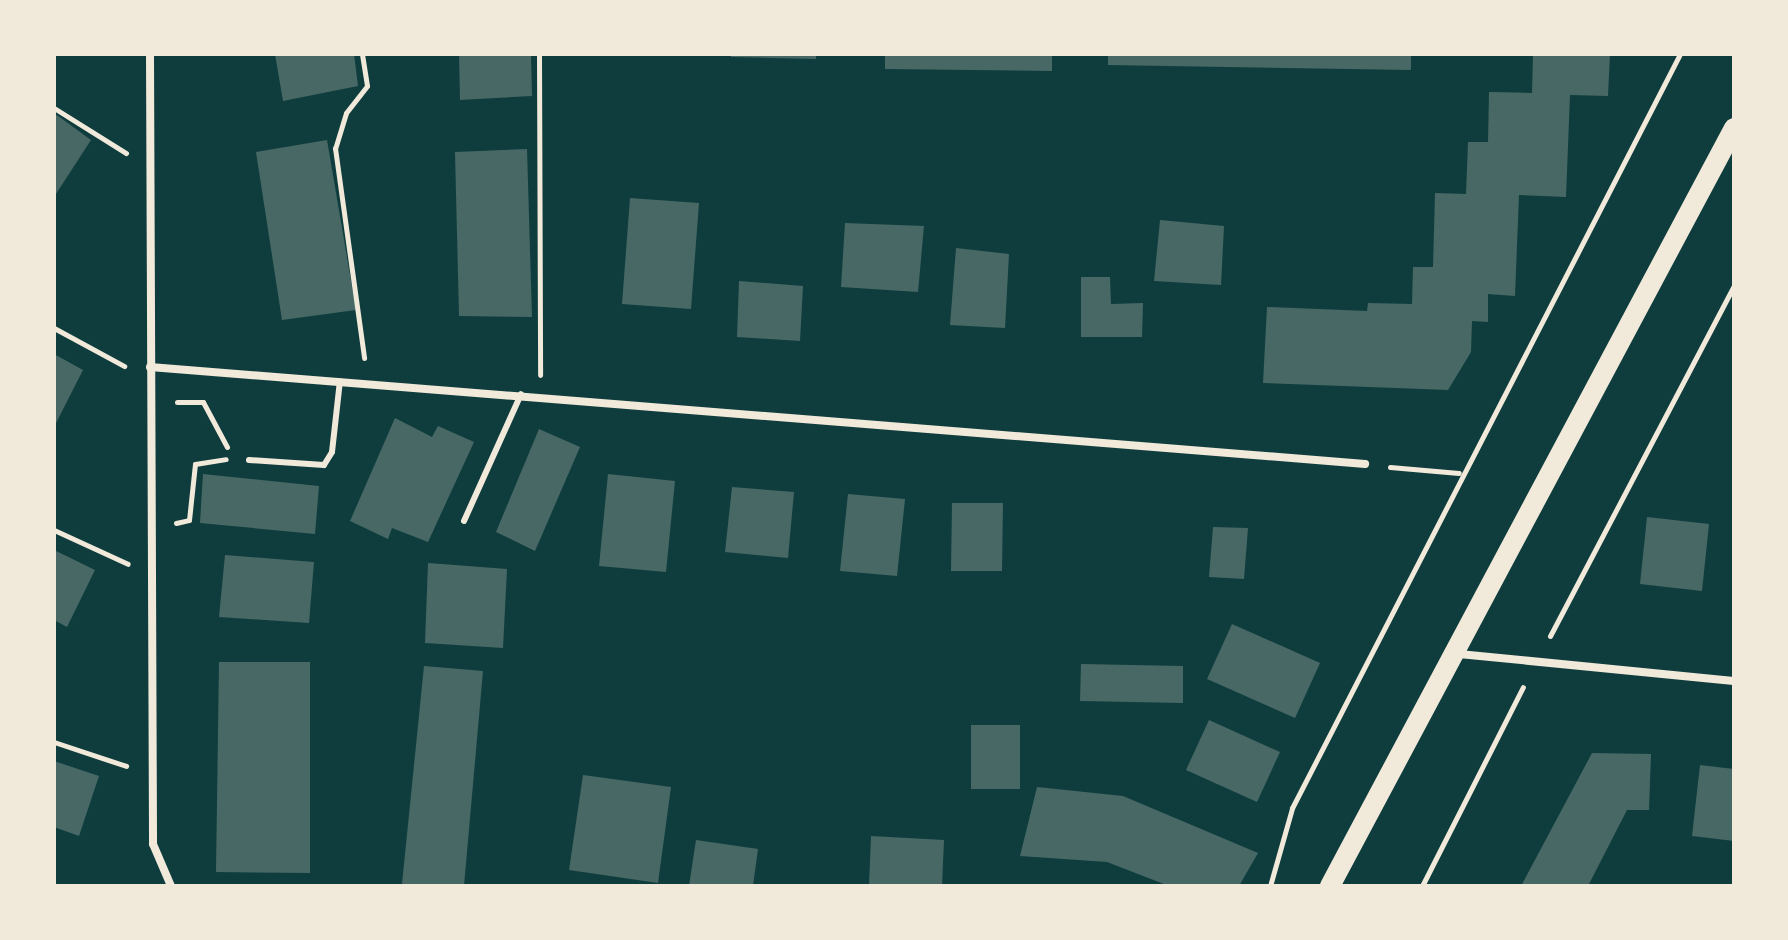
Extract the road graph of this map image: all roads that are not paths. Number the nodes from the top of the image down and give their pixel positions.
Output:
1 (150, 54) edge
2 (1734, 128) edge
3 (150, 367) junction
4 (340, 381) junction
5 (521, 394) junction
6 (249, 460) dead end
7 (1365, 464) road end
8 (464, 521) dead end
9 (1459, 654) junction
10 (1734, 681) edge
11 (171, 886) edge
12 (1330, 886) edge

1 - 3 street
2 - 9 main road
3 - 4 street
3 - 11 street
4 - 5 street
4 - 6 lane
5 - 7 street
5 - 8 lane
9 - 10 street
9 - 12 main road

